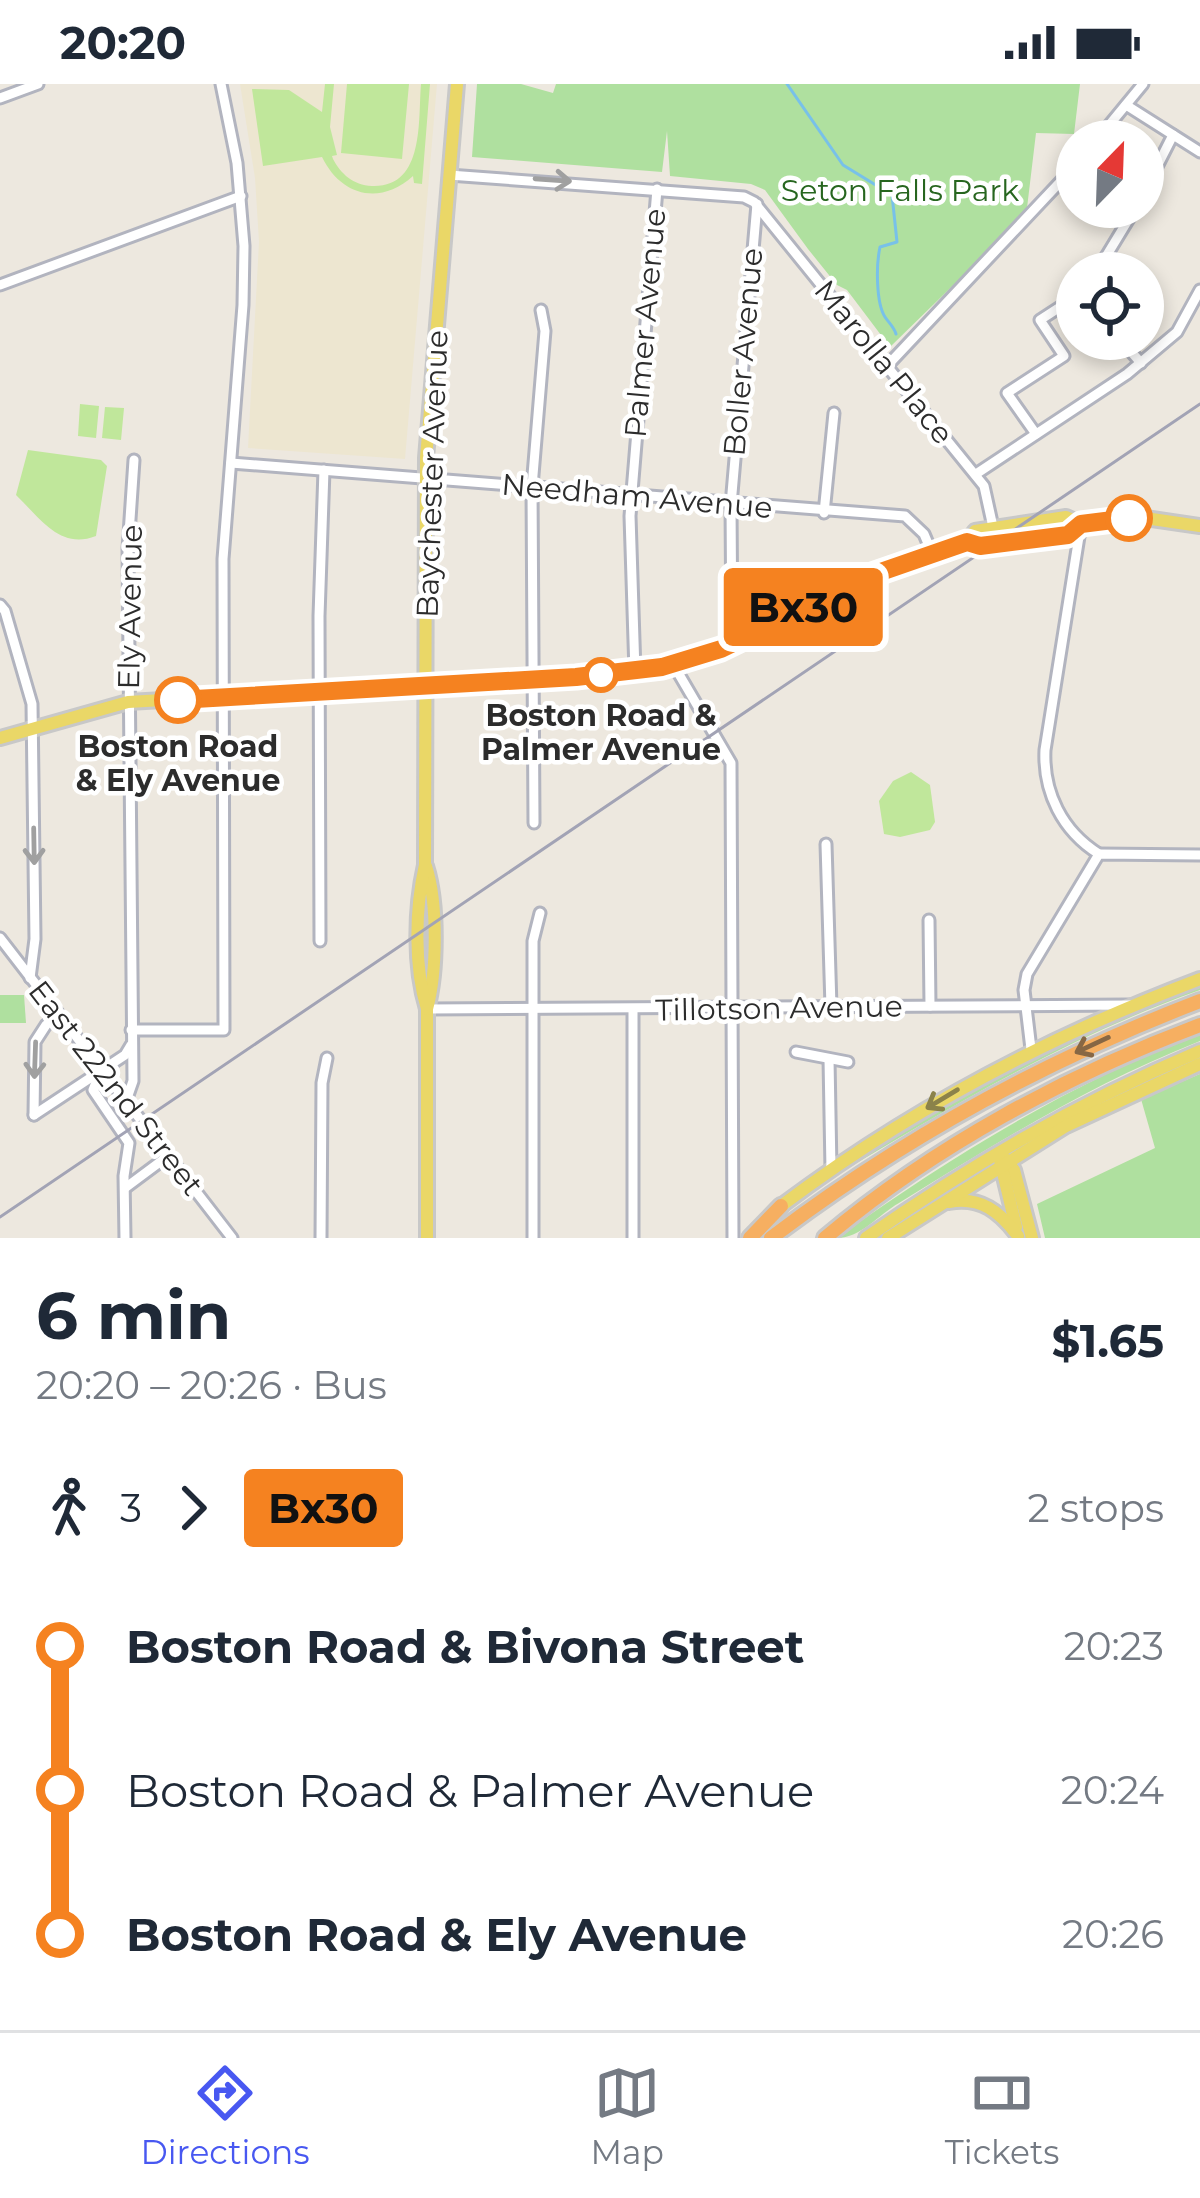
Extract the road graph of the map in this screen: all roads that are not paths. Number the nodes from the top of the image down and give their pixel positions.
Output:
1 (38, 84) edge
2 (221, 84) edge
3 (457, 84) edge
4 (1138, 87) edge
5 (0, 98) edge
6 (1126, 105) junction
7 (1114, 120) edge
8 (1173, 135) junction
9 (1200, 152) edge
10 (1164, 153) edge
11 (449, 175) junction
12 (1056, 186) edge
13 (657, 189) junction
14 (241, 196) junction
15 (757, 204) junction
16 (0, 285) edge
17 (1200, 290) edge
18 (541, 310) dead end
19 (1056, 310) edge
20 (1056, 344) edge
21 (1058, 360) edge
22 (1138, 360) edge
23 (1141, 364) junction
24 (887, 366) junction
25 (834, 413) dead end
26 (1036, 434) junction
27 (134, 460) dead end
28 (231, 463) junction
29 (324, 470) junction
30 (976, 474) junction
31 (425, 478) junction
32 (532, 488) junction
33 (631, 495) junction
34 (731, 505) junction
35 (824, 513) junction
36 (1081, 524) junction
37 (1200, 526) edge
38 (993, 527) junction
39 (967, 542) junction
40 (932, 553) junction
41 (0, 605) edge
42 (732, 644) junction
43 (673, 664) junction
44 (634, 672) junction
45 (532, 679) junction
46 (427, 686) junction
47 (319, 691) junction
48 (224, 697) junction
49 (128, 702) junction
50 (33, 729) junction
51 (0, 738) edge
52 (534, 823) dead end
53 (826, 844) dead end
54 (1099, 854) junction
55 (1200, 855) edge
56 (539, 913) dead end
57 (929, 920) dead end
58 (0, 938) edge
59 (320, 941) dead end
60 (31, 978) junction
61 (1200, 979) edge
62 (1200, 1001) edge
63 (1026, 1005) junction
64 (1131, 1005) junction
65 (831, 1006) junction
66 (931, 1006) junction
67 (427, 1009) junction
68 (633, 1009) junction
69 (730, 1009) junction
70 (533, 1010) junction
71 (59, 1016) junction
72 (1200, 1025) edge
73 (132, 1036) junction
74 (1031, 1049) junction
75 (1200, 1051) edge
76 (796, 1052) dead end
77 (327, 1058) dead end
78 (830, 1058) junction
79 (848, 1062) dead end
80 (1200, 1064) edge
81 (101, 1070) junction
82 (126, 1101) junction
83 (168, 1156) junction
84 (1002, 1160) junction
85 (831, 1170) junction
86 (125, 1188) junction
87 (941, 1204) junction
88 (781, 1206) junction
89 (219, 1222) junction
90 (1023, 1237) edge
91 (125, 1238) edge
92 (219, 1238) edge
93 (232, 1238) edge
94 (321, 1238) edge
95 (427, 1238) edge
96 (533, 1238) edge
97 (632, 1238) edge
98 (734, 1238) edge
99 (750, 1238) edge
100 (771, 1238) edge
101 (825, 1238) edge
102 (866, 1238) edge
103 (888, 1238) edge

1 - 5 street
2 - 14 street
3 - 11 main road, Baychester Avenue
4 - 6 street
6 - 7 street
6 - 8 street
8 - 9 street
8 - 10 street
11 -> 13 street
11 - 31 main road, Baychester Avenue
12 - 24 street
13 - 15 street
13 - 33 street, Palmer Avenue
14 - 16 street
14 - 28 street
15 - 24 street, Marolla Place
15 - 34 street, Boller Avenue
17 - 23 street
18 - 32 street
19 - 20 street
21 - 26 street
22 - 23 street
23 - 26 street
24 - 30 street, Marolla Place
25 - 35 street
26 - 30 street
27 - 49 street, Ely Avenue
28 - 29 street, Needham Avenue
28 - 48 street
29 - 31 street, Needham Avenue
29 - 47 street
30 - 38 street, Marolla Place
31 - 32 street, Needham Avenue
31 - 46 main road, Baychester Avenue
32 - 33 street, Needham Avenue
32 - 45 street
33 - 34 street, Needham Avenue
33 - 44 street, Palmer Avenue
34 - 35 street, Needham Avenue
34 - 42 street, Boller Avenue
35 - 40 street, Needham Avenue
36 - 37 main road
36 - 38 main road
36 - 39 main road
36 - 54 street
38 - 39 main road
39 - 40 main road
40 - 42 main road
41 - 50 street
42 - 43 main road
43 - 44 main road
43 - 69 street
44 - 45 main road
45 - 46 main road
45 - 52 street
46 - 47 main road
46 - 67 main road, Baychester Avenue
47 - 48 main road
47 - 59 street
48 - 49 main road
48 - 73 street
49 - 50 main road
49 - 73 street, Ely Avenue
50 - 51 main road
50 -> 60 street
53 - 65 street
54 - 55 street
54 - 63 street
56 - 70 street
57 - 66 street
58 - 60 street, East 222nd Street
60 - 71 street, East 222nd Street
61 - 64 main road
62 -> 100 highway
63 - 64 street, Tillotson Avenue
63 - 66 street, Tillotson Avenue
63 - 74 street
64 - 74 main road
65 - 66 street, Tillotson Avenue
65 - 69 street, Tillotson Avenue
67 - 70 street, Tillotson Avenue
67 - 95 main road, Baychester Avenue
68 - 69 street, Tillotson Avenue
68 - 70 street, Tillotson Avenue
68 - 97 street
69 - 98 street
70 - 96 street
71 - 81 street, East 222nd Street
71 -> 81 street
72 - 101 highway
73 - 81 street
73 - 82 street, Ely Avenue
74 -> 85 main road
75 - 84 main road
76 - 78 street
77 - 94 street
78 - 79 street
78 - 85 street
80 - 84 main road
81 - 82 street, East 222nd Street
81 - 86 street
82 - 83 street, East 222nd Street
83 - 86 street
83 - 89 street, East 222nd Street
84 - 87 main road
84 - 90 main road
84 - 102 main road
85 - 88 main road
86 - 91 street
87 - 90 main road
87 - 103 main road
88 - 98 street
88 - 99 highway
89 - 92 street
89 - 93 street, East 222nd Street

